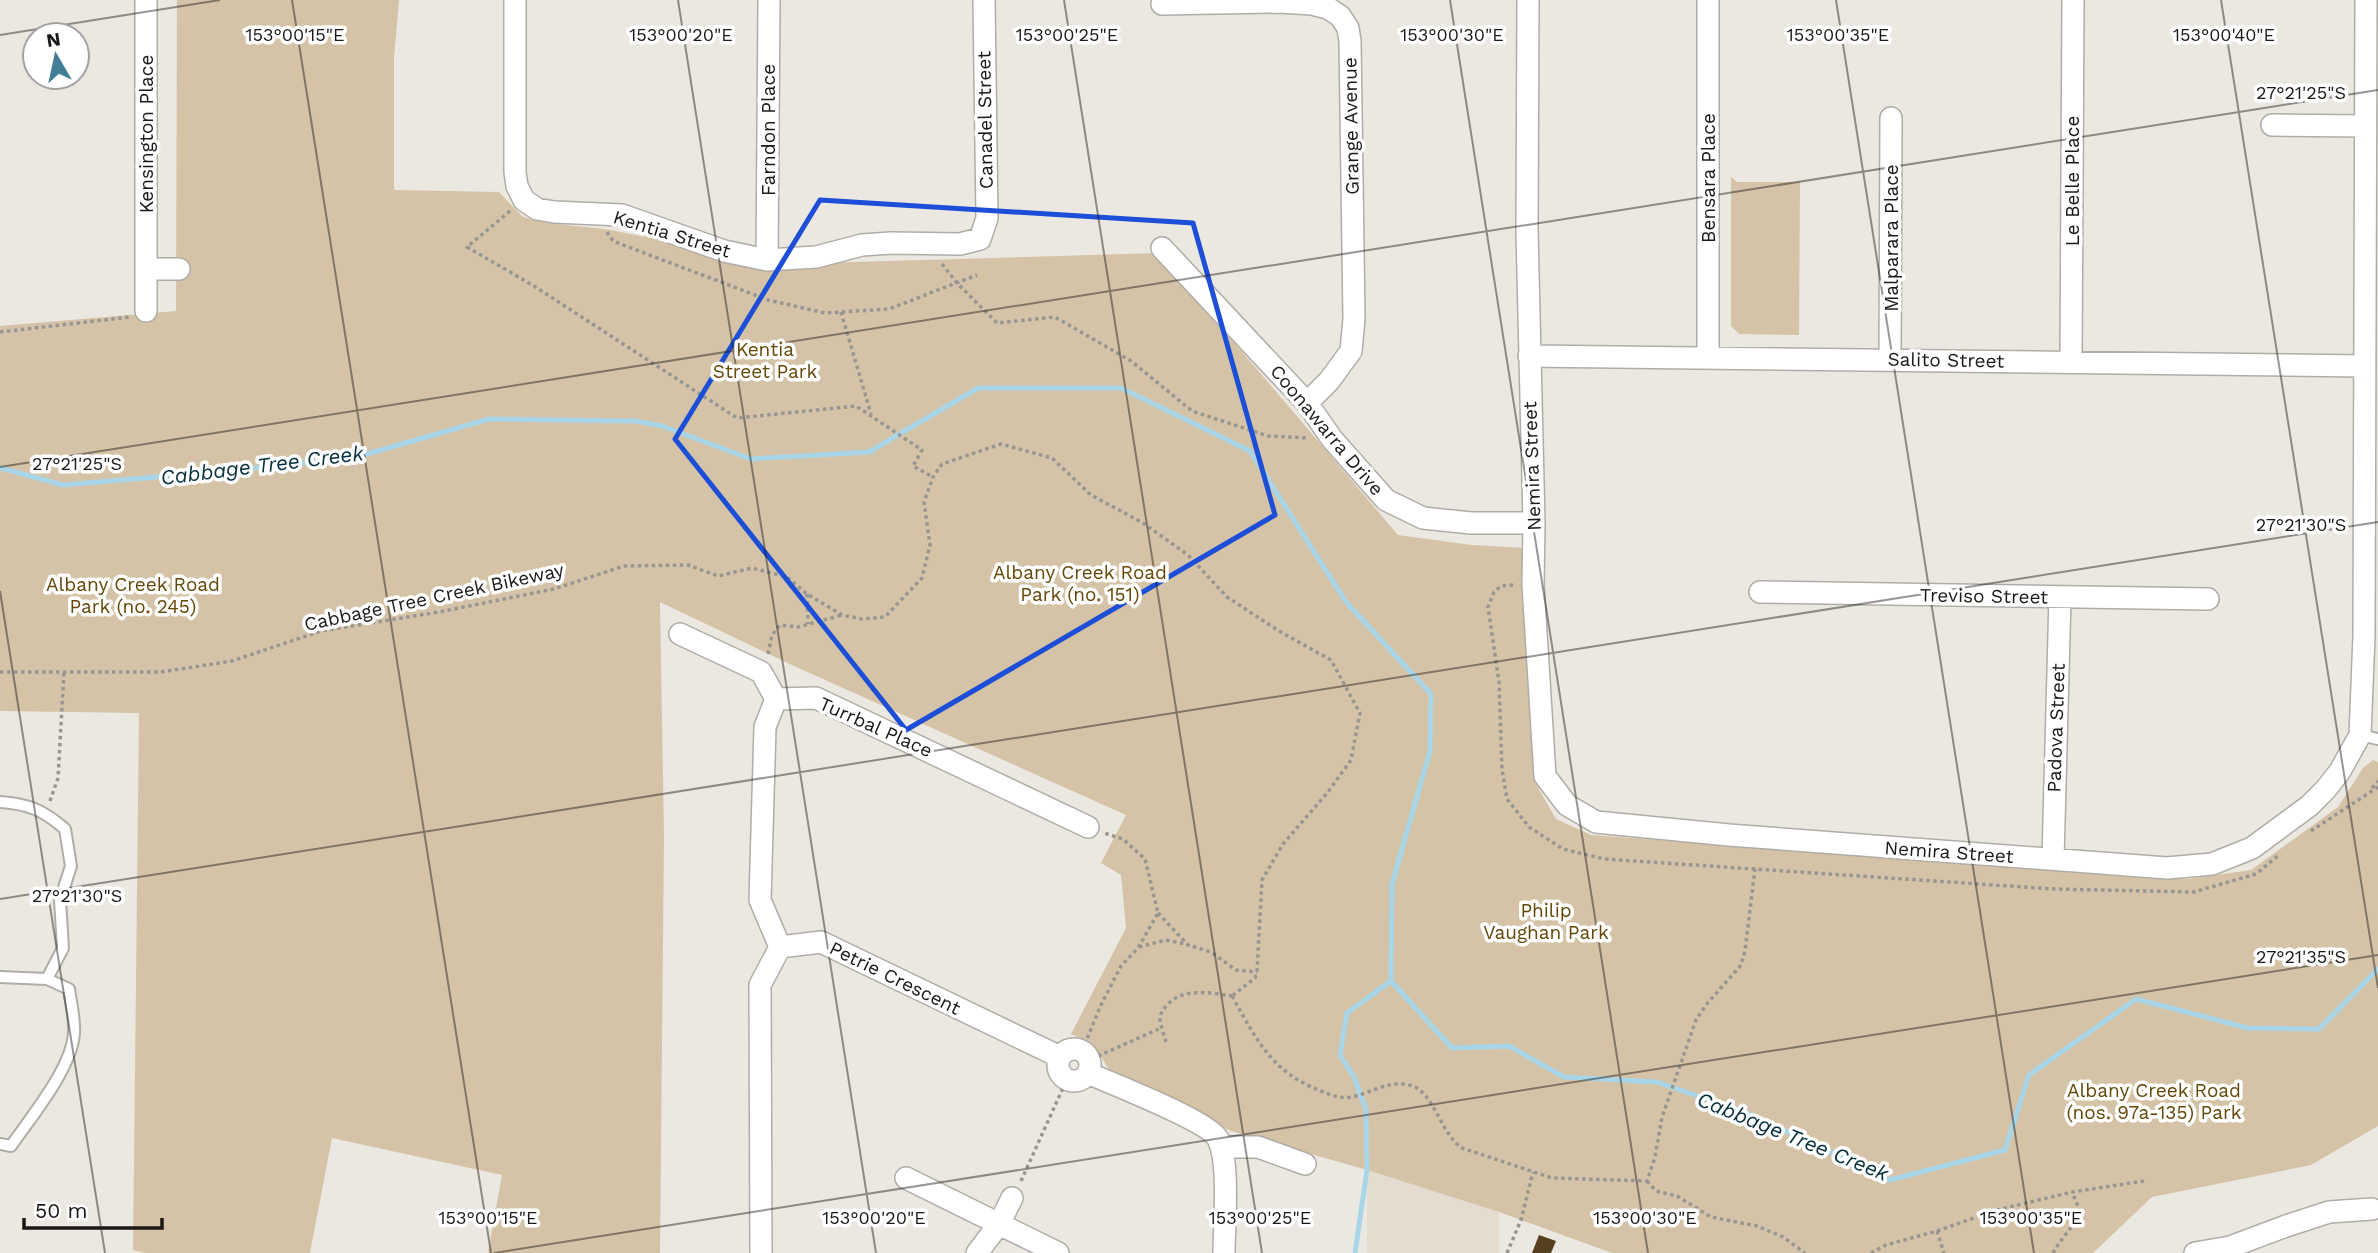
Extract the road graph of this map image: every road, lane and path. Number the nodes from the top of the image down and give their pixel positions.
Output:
1 (146, 0) edge
2 (515, 0) edge
3 (769, 0) edge
4 (984, 0) edge
5 (1528, 0) edge
6 (1708, 0) edge
7 (2073, 0) edge
8 (2366, 0) edge
9 (1279, 1) edge
10 (1162, 4) dead end
11 (1891, 118) dead end
12 (2272, 125) dead end
13 (2365, 125) junction
14 (524, 200) junction
15 (980, 239) joint
16 (613, 241) dead end
17 (1162, 248) dead end
18 (767, 260) junction
19 (146, 269) junction
20 (179, 269) dead end
21 (977, 275) dead end
22 (957, 284) junction
23 (146, 311) joint
24 (841, 312) junction
25 (0, 332) edge
26 (1529, 356) junction
27 (1708, 357) junction
28 (1890, 359) junction
29 (2071, 362) junction
30 (2364, 366) junction
31 (1307, 403) junction
32 (872, 416) junction
33 (1332, 439) junction
34 (933, 477) junction
35 (1534, 523) junction
36 (1760, 592) dead end
37 (807, 594) junction
38 (2060, 597) junction
39 (2208, 599) dead end
40 (842, 615) junction
41 (808, 624) junction
42 (680, 634) dead end
43 (0, 672) edge
44 (64, 672) junction
45 (761, 672) junction
46 (776, 699) junction
47 (2369, 737) edge
48 (2378, 781) edge
49 (2378, 787) edge
50 (0, 802) edge
51 (46, 813) junction
52 (1088, 827) joint
53 (2053, 859) junction
54 (1755, 869) dead end
55 (1158, 913) junction
56 (1188, 945) junction
57 (780, 947) junction
58 (1138, 948) junction
59 (1258, 970) junction
60 (0, 977) edge
61 (47, 979) junction
62 (1232, 996) junction
63 (1162, 1028) junction
64 (1166, 1042) dead end
65 (1060, 1057) junction
66 (1087, 1061) junction
67 (1067, 1079) junction
68 (0, 1144) edge
69 (1222, 1147) junction
70 (1305, 1164) dead end
71 (1533, 1172) junction
72 (906, 1178) dead end
73 (1647, 1181) junction
74 (2144, 1181) dead end
75 (2072, 1192) junction
76 (1012, 1199) joint
77 (2376, 1210) edge
78 (999, 1224) junction
79 (1937, 1231) junction
80 (761, 1253) edge
81 (977, 1253) edge
82 (993, 1253) edge
83 (1058, 1253) edge
84 (1224, 1253) edge
85 (1507, 1253) edge
86 (1805, 1253) edge
87 (1871, 1253) edge
88 (1944, 1253) edge
89 (2053, 1253) edge
90 (2195, 1253) edge

1 - 19 street, Kensington Place
2 - 14 street
3 - 18 street, Farndon Place
4 - 15 street, Canadel Street
5 - 26 street, Nemira Street
6 - 27 street, Bensara Place
7 - 29 street, Le Belle Place
8 - 13 street, Nemira Street
9 - 10 street, Grange Avenue
9 - 31 street, Grange Avenue
11 - 28 street, Malparara Place
12 - 13 street
13 - 30 street, Nemira Street
14 - 18 street, Kentia Street
14 - 32 path
15 - 18 street, Kentia Street
16 - 24 path
17 - 31 street, Coonawarra Drive
19 - 20 street
19 - 23 street, Kensington Place
21 - 22 path
22 - 24 path
22 - 33 path
23 - 25 path
24 - 32 path
26 - 27 street, Salito Street
26 - 35 street, Nemira Street
27 - 28 street, Salito Street
28 - 29 street, Salito Street
29 - 30 street, Salito Street
30 - 47 street, Nemira Street
31 - 33 street, Coonawarra Drive
32 - 34 path
33 - 35 street, Coonawarra Drive
34 - 40 path, Cabbage Tree Creek Bikeway
34 - 59 path
35 - 53 street, Nemira Street
36 - 38 street, Treviso Street
37 - 40 path, Cabbage Tree Creek Bikeway
37 - 41 path
37 - 44 path, Cabbage Tree Creek Bikeway
38 - 39 street, Treviso Street
38 - 53 street, Padova Street
40 - 41 path
41 - 45 path
42 - 45 street
43 - 44 path, Cabbage Tree Creek Bikeway
44 - 51 path
45 - 46 street
46 - 52 street, Turrbal Place
46 - 57 street
47 - 53 street, Nemira Street
48 - 49 path
50 - 51 lane
51 - 61 lane
52 - 55 path
54 - 73 path
55 - 56 path
55 - 58 path
56 - 58 path
56 - 59 path
57 - 65 street, Petrie Crescent
57 - 80 street
58 - 66 path
59 - 62 path
60 - 61 lane
61 - 68 lane
62 - 63 path
62 - 71 path
63 - 64 path
63 - 66 path
65 - 66 street
65 - 67 street
66 - 67 street
66 - 69 street
67 - 76 path
69 - 70 street
69 - 84 street
71 - 73 path
71 - 85 path
72 - 78 street
73 - 86 path
74 - 75 path
75 - 79 path
75 - 89 path
76 - 78 street
77 - 90 street
78 - 81 street
78 - 82 street
78 - 83 street
79 - 87 path
79 - 88 path

